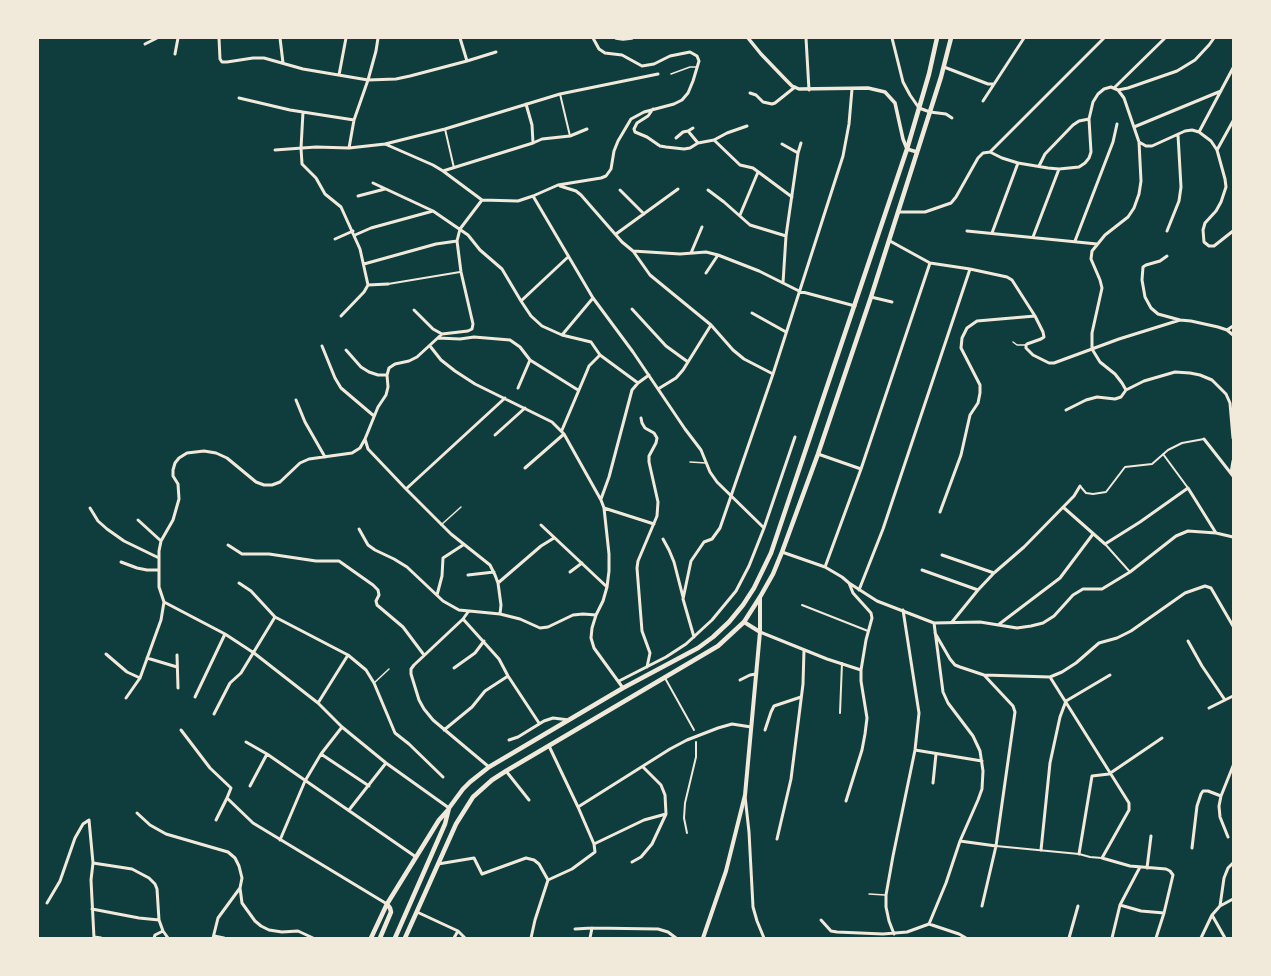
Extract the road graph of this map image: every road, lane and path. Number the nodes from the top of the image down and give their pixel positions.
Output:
1 (157, 38) edge
2 (178, 38) edge
3 (218, 38) edge
4 (280, 38) edge
5 (346, 38) edge
6 (378, 38) edge
7 (460, 38) edge
8 (593, 38) edge
9 (616, 38) edge
10 (632, 38) edge
11 (748, 38) edge
12 (806, 38) edge
13 (892, 38) edge
14 (937, 38) edge
15 (951, 38) edge
16 (1024, 38) edge
17 (1104, 38) edge
18 (1165, 38) edge
19 (1214, 38) edge
20 (145, 44) dead end
21 (496, 52) dead end
22 (175, 54) dead end
23 (466, 61) junction
24 (283, 63) junction
25 (698, 66) junction
26 (944, 67) junction
27 (1233, 68) edge
28 (658, 74) dead end
29 (671, 74) dead end
30 (339, 75) junction
31 (368, 80) junction
32 (994, 84) junction
33 (795, 87) junction
34 (852, 88) junction
35 (1114, 88) junction
36 (809, 90) junction
37 (1118, 90) junction
38 (1221, 91) junction
39 (750, 93) dead end
40 (560, 94) junction
41 (239, 98) dead end
42 (984, 101) dead end
43 (526, 104) junction
44 (919, 108) junction
45 (653, 109) junction
46 (303, 112) junction
47 (930, 112) junction
48 (952, 118) dead end
49 (1090, 119) junction
50 (354, 120) junction
51 (1233, 121) edge
52 (1117, 124) dead end
53 (747, 126) dead end
54 (1134, 127) junction
55 (693, 128) dead end
56 (445, 129) junction
57 (587, 129) dead end
58 (688, 131) junction
59 (1199, 132) junction
60 (1178, 135) junction
61 (570, 136) junction
62 (676, 138) dead end
63 (714, 140) junction
64 (1139, 142) junction
65 (533, 143) junction
66 (698, 143) junction
67 (801, 143) dead end
68 (384, 144) junction
69 (782, 144) dead end
70 (301, 148) junction
71 (349, 148) junction
72 (907, 149) junction
73 (275, 150) dead end
74 (1217, 150) junction
75 (917, 152) junction
76 (990, 152) junction
77 (798, 153) junction
78 (1018, 162) junction
79 (1039, 166) junction
80 (454, 168) junction
81 (1059, 169) junction
82 (443, 171) junction
83 (758, 172) junction
84 (373, 184) dead end
85 (558, 185) junction
86 (385, 189) junction
87 (678, 189) dead end
88 (620, 190) dead end
89 (708, 190) dead end
90 (358, 196) dead end
91 (533, 196) junction
92 (792, 197) junction
93 (482, 200) junction
94 (433, 211) junction
95 (899, 212) junction
96 (644, 214) junction
97 (740, 215) junction
98 (702, 227) dead end
99 (460, 229) junction
100 (353, 231) junction
101 (967, 231) dead end
102 (1167, 231) dead end
103 (1233, 231) edge
104 (992, 233) junction
105 (616, 234) junction
106 (355, 235) junction
107 (786, 236) junction
108 (1033, 237) junction
109 (335, 239) dead end
110 (457, 241) junction
111 (890, 241) junction
112 (1076, 241) junction
113 (1097, 244) junction
114 (633, 251) junction
115 (691, 253) junction
116 (718, 255) junction
117 (1167, 256) dead end
118 (568, 257) junction
119 (930, 263) junction
120 (364, 264) junction
121 (970, 269) junction
122 (461, 272) junction
123 (706, 273) dead end
124 (388, 284) joint
125 (783, 284) junction
126 (368, 285) junction
127 (799, 292) junction
128 (871, 297) junction
129 (593, 298) junction
130 (521, 302) junction
131 (892, 302) dead end
132 (854, 306) junction
133 (632, 309) dead end
134 (414, 310) dead end
135 (752, 313) dead end
136 (341, 316) dead end
137 (1035, 316) junction
138 (1180, 320) junction
139 (712, 325) junction
140 (1233, 326) edge
141 (1227, 330) junction
142 (786, 332) junction
143 (442, 334) junction
144 (562, 335) junction
145 (1233, 335) edge
146 (438, 338) junction
147 (1013, 342) dead end
148 (1026, 345) junction
149 (322, 346) dead end
150 (430, 346) junction
151 (1092, 349) junction
152 (346, 350) dead end
153 (600, 355) junction
154 (530, 360) junction
155 (688, 362) junction
156 (773, 374) junction
157 (387, 375) junction
158 (649, 375) junction
159 (638, 383) junction
160 (518, 388) dead end
161 (658, 388) junction
162 (578, 390) junction
163 (1126, 390) junction
164 (505, 398) junction
165 (296, 400) dead end
166 (525, 408) junction
167 (1066, 410) dead end
168 (374, 416) junction
169 (641, 418) dead end
170 (562, 430) junction
171 (564, 434) junction
172 (495, 435) dead end
173 (795, 437) dead end
174 (1233, 438) edge
175 (365, 439) junction
176 (1204, 439) joint
177 (818, 454) junction
178 (1164, 454) junction
179 (325, 457) junction
180 (1233, 461) edge
181 (690, 462) dead end
182 (706, 463) junction
183 (525, 468) dead end
184 (861, 469) junction
185 (1232, 474) edge
186 (1080, 486) joint
187 (1188, 488) junction
188 (406, 489) junction
189 (731, 496) junction
190 (601, 500) junction
191 (461, 507) dead end
192 (1063, 507) junction
193 (90, 508) dead end
194 (604, 508) junction
195 (940, 512) dead end
196 (138, 520) dead end
197 (654, 524) junction
198 (441, 525) junction
199 (541, 525) dead end
200 (764, 528) junction
201 (359, 529) dead end
202 (1216, 533) junction
203 (1093, 534) junction
204 (1232, 536) edge
205 (554, 538) junction
206 (663, 539) dead end
207 (1233, 540) edge
208 (161, 541) junction
209 (1105, 544) junction
210 (228, 545) dead end
211 (463, 545) junction
212 (782, 552) junction
213 (942, 555) dead end
214 (159, 558) junction
215 (121, 562) dead end
216 (582, 563) junction
217 (825, 568) junction
218 (159, 570) junction
219 (922, 570) dead end
220 (494, 572) junction
221 (570, 572) dead end
222 (1130, 572) junction
223 (994, 573) junction
224 (468, 575) dead end
225 (239, 583) dead end
226 (498, 583) junction
227 (849, 583) junction
228 (607, 587) junction
229 (859, 590) junction
230 (978, 590) junction
231 (437, 595) junction
232 (760, 597) junction
233 (683, 599) junction
234 (164, 602) junction
235 (802, 605) dead end
236 (903, 610) junction
237 (468, 612) junction
238 (500, 614) junction
239 (596, 614) junction
240 (275, 617) junction
241 (463, 619) junction
242 (744, 622) junction
243 (952, 622) junction
244 (934, 623) junction
245 (998, 625) junction
246 (1233, 626) edge
247 (868, 631) junction
248 (760, 632) junction
249 (935, 633) junction
250 (225, 634) junction
251 (694, 637) junction
252 (484, 641) junction
253 (1188, 641) dead end
254 (804, 650) junction
255 (254, 653) junction
256 (106, 654) dead end
257 (177, 654) dead end
258 (348, 655) junction
259 (424, 655) junction
260 (147, 658) junction
261 (842, 663) junction
262 (177, 667) junction
263 (647, 667) junction
264 (454, 668) dead end
265 (389, 669) dead end
266 (861, 670) junction
267 (756, 674) junction
268 (1110, 675) dead end
269 (508, 676) junction
270 (984, 676) junction
271 (1050, 676) junction
272 (140, 678) junction
273 (666, 678) junction
274 (740, 680) dead end
275 (619, 681) junction
276 (374, 683) junction
277 (178, 688) dead end
278 (624, 688) junction
279 (1233, 696) edge
280 (195, 697) dead end
281 (801, 697) junction
282 (126, 698) dead end
283 (1225, 700) junction
284 (1066, 701) junction
285 (318, 703) junction
286 (1209, 708) dead end
287 (840, 713) dead end
288 (214, 714) dead end
289 (570, 720) junction
290 (539, 723) junction
291 (751, 727) junction
292 (342, 728) junction
293 (181, 730) dead end
294 (444, 730) junction
295 (694, 730) dead end
296 (765, 730) dead end
297 (1162, 738) dead end
298 (510, 740) dead end
299 (246, 742) dead end
300 (696, 742) dead end
301 (549, 746) junction
302 (915, 750) junction
303 (267, 754) junction
304 (321, 754) junction
305 (936, 754) junction
306 (982, 761) junction
307 (386, 764) junction
308 (1233, 766) edge
309 (490, 767) junction
310 (643, 767) junction
311 (506, 771) junction
312 (1109, 774) junction
313 (444, 777) dead end
314 (306, 781) junction
315 (1227, 781) junction
316 (1233, 781) edge
317 (932, 783) dead end
318 (250, 786) dead end
319 (369, 786) junction
320 (745, 795) junction
321 (1221, 796) junction
322 (227, 798) junction
323 (529, 800) dead end
324 (846, 801) dead end
325 (578, 807) junction
326 (449, 808) junction
327 (349, 810) junction
328 (137, 813) dead end
329 (666, 814) junction
330 (216, 820) dead end
331 (688, 833) dead end
332 (1151, 836) dead end
333 (1228, 837) dead end
334 (777, 839) dead end
335 (280, 840) junction
336 (960, 841) junction
337 (594, 844) junction
338 (996, 846) junction
339 (1192, 848) dead end
340 (1040, 850) junction
341 (1079, 854) junction
342 (416, 857) junction
343 (1102, 858) junction
344 (632, 862) dead end
345 (93, 863) junction
346 (1233, 863) edge
347 (437, 864) junction
348 (1140, 867) junction
349 (1147, 868) junction
350 (548, 880) junction
351 (240, 888) junction
352 (869, 894) dead end
353 (886, 895) junction
354 (1233, 899) edge
355 (46, 904) dead end
356 (387, 904) junction
357 (1120, 905) junction
358 (982, 906) dead end
359 (1078, 906) dead end
360 (1220, 906) junction
361 (92, 910) junction
362 (417, 912) junction
363 (1164, 912) junction
364 (1212, 915) junction
365 (159, 920) junction
366 (821, 920) dead end
367 (929, 924) junction
368 (592, 928) junction
369 (575, 929) dead end
370 (163, 931) junction
371 (458, 932) junction
372 (894, 934) junction
373 (94, 937) edge
374 (213, 937) edge
375 (102, 938) edge
376 (154, 938) edge
377 (168, 938) edge
378 (224, 938) edge
379 (313, 938) edge
380 (371, 938) edge
381 (380, 938) edge
382 (395, 938) edge
383 (406, 938) edge
384 (454, 938) edge
385 (464, 938) edge
386 (531, 938) edge
387 (590, 938) edge
388 (676, 938) edge
389 (703, 938) edge
390 (764, 938) edge
391 (966, 938) edge
392 (1069, 938) edge
393 (1112, 938) edge
394 (1156, 938) edge
395 (1201, 938) edge
396 (1225, 938) edge

1 - 20 street
2 - 22 street
3 - 24 street
4 - 24 street
5 - 30 street
6 - 31 street
7 - 23 street
8 - 25 street
9 - 10 street
11 - 33 street
12 - 36 street
13 - 44 street
14 - 44 main road
15 - 26 main road
16 - 32 street
17 - 76 street
18 - 35 street
19 - 37 street
21 - 23 street
23 - 31 street
24 - 30 street
25 - 29 lane
25 - 45 street
26 - 32 street
26 - 47 main road
27 - 38 street
28 - 40 street
30 - 31 street
31 - 50 street
32 - 42 street
33 - 36 street
33 - 39 street
34 - 36 street
34 - 72 street
34 - 127 street
35 - 37 street
35 - 49 street
37 - 54 street
38 - 54 street
38 - 59 street
40 - 43 street
40 - 61 street
41 - 46 street
43 - 56 street
43 - 65 street
44 - 47 street
44 - 72 main road
45 - 66 street
45 - 85 street
46 - 50 street
46 - 70 street
47 - 48 street
47 - 75 main road
49 - 79 street
49 - 81 street
50 - 71 street
51 - 74 street
52 - 112 street
53 - 63 street
54 - 64 street
55 - 58 street
56 - 68 street
56 - 80 street
57 - 61 street
58 - 62 street
58 - 66 street
59 - 60 street
59 - 74 street
60 - 64 street
60 - 102 street
61 - 65 street
63 - 66 street
63 - 83 street
64 - 113 street
65 - 80 street
67 - 77 street
68 - 71 street
68 - 82 street
69 - 77 street
70 - 71 street
70 - 73 street
70 - 100 street
72 - 75 street
72 - 132 main road
74 - 103 street
75 - 95 main road
76 - 78 street
76 - 95 street
77 - 92 street
78 - 79 street
78 - 104 street
79 - 81 street
80 - 82 street
81 - 108 street
82 - 93 street
83 - 92 street
83 - 97 street
84 - 86 street
85 - 91 street
85 - 105 street
86 - 90 street
86 - 94 street
87 - 96 street
88 - 96 street
89 - 97 street
91 - 93 street
91 - 118 street
92 - 107 street
93 - 99 street
94 - 99 street
94 - 106 street
95 - 111 main road
96 - 105 street
97 - 107 street
98 - 115 street
99 - 110 street
99 - 130 street
100 - 106 street
100 - 109 street
101 - 104 street
104 - 108 street
105 - 114 street
106 - 120 street
107 - 125 street
108 - 112 street
110 - 120 street
110 - 122 street
111 - 119 street
111 - 128 main road
112 - 113 street
113 - 151 street
114 - 115 street
114 - 139 street
115 - 116 street
116 - 123 street
116 - 125 street
117 - 138 street
118 - 129 street
118 - 130 street
119 - 121 street
119 - 184 street
120 - 126 street
121 - 137 street
121 - 229 street
122 - 124 street
122 - 143 street
124 - 126 street
125 - 127 street
126 - 136 street
127 - 132 street
127 - 142 street
128 - 131 street
128 - 177 main road
129 - 144 street
129 - 158 street
130 - 144 street
132 - 278 main road
133 - 155 street
134 - 143 street
135 - 142 street
137 - 148 street
137 - 195 street
138 - 141 street
138 - 151 street
139 - 155 street
139 - 156 street
140 - 141 street
141 - 145 street
142 - 156 street
143 - 146 street
144 - 153 street
146 - 150 street
146 - 154 street
147 - 148 lane
148 - 151 street
149 - 168 street
150 - 157 street
150 - 164 street
151 - 163 street
152 - 157 street
153 - 159 street
153 - 162 street
154 - 160 street
154 - 162 street
155 - 161 street
156 - 189 street
157 - 168 street
158 - 159 street
158 - 161 street
159 - 190 street
161 - 182 street
162 - 170 street
163 - 167 street
163 - 174 street
164 - 166 street
164 - 188 street
165 - 179 street
166 - 170 street
166 - 172 street
168 - 175 street
169 - 197 street
170 - 171 street
171 - 183 street
171 - 190 street
173 - 200 street
175 - 179 street
175 - 188 street
176 - 178 street
176 - 185 street
177 - 184 street
177 - 212 main road
178 - 186 street
178 - 187 street
179 - 208 street
180 - 185 street
181 - 182 lane
182 - 189 street
184 - 217 street
186 - 192 street
187 - 202 street
187 - 209 street
188 - 198 street
189 - 200 street
189 - 233 street
190 - 194 street
191 - 198 lane
192 - 203 street
192 - 223 street
193 - 214 street
194 - 197 street
194 - 228 street
196 - 208 street
197 - 263 street
198 - 211 street
199 - 205 street
200 - 251 street
201 - 231 street
202 - 204 street
202 - 222 street
203 - 209 street
203 - 245 street
204 - 207 street
205 - 216 street
205 - 226 street
206 - 233 street
208 - 214 street
209 - 222 street
210 - 259 street
211 - 220 street
211 - 231 street
212 - 217 street
212 - 232 main road
213 - 223 street
214 - 218 street
215 - 218 street
216 - 221 street
216 - 228 street
217 - 227 street
218 - 234 street
219 - 230 street
220 - 224 street
220 - 226 street
222 - 245 street
223 - 230 street
225 - 240 street
226 - 238 street
227 - 229 street
227 - 247 street
228 - 239 street
229 - 236 street
230 - 243 street
231 - 237 street
232 - 242 main road
232 - 248 main road
233 - 251 street
234 - 250 street
234 - 260 street
235 - 247 street
236 - 244 street
236 - 302 street
237 - 238 street
237 - 241 street
238 - 239 street
239 - 275 street
240 - 255 street
240 - 258 street
241 - 252 street
241 - 259 street
242 - 248 main road
242 - 273 main road
243 - 244 street
243 - 245 street
244 - 249 street
246 - 271 street
247 - 266 street
248 - 254 street
248 - 267 main road
249 - 270 street
249 - 306 street
250 - 255 street
250 - 280 street
251 - 263 street
252 - 264 street
252 - 269 street
253 - 283 street
254 - 261 street
254 - 281 street
255 - 285 street
255 - 288 street
256 - 272 street
257 - 262 street
258 - 276 street
258 - 285 street
259 - 294 street
260 - 262 street
260 - 272 street
261 - 266 street
261 - 287 street
262 - 277 street
263 - 275 street
265 - 276 lane
266 - 324 street
267 - 274 street
267 - 291 main road
268 - 284 street
269 - 290 street
269 - 294 street
270 - 271 street
270 - 338 street
271 - 284 street
272 - 282 street
273 - 295 street
273 - 301 main road
275 - 278 street
276 - 313 street
278 - 289 main road
279 - 283 street
281 - 296 street
281 - 334 street
283 - 286 street
284 - 312 street
284 - 340 street
285 - 292 street
289 - 290 street
289 - 309 main road
290 - 298 street
291 - 310 street
291 - 320 main road
292 - 304 street
292 - 307 street
293 - 322 street
294 - 309 street
297 - 312 street
299 - 303 street
300 - 331 street
301 - 311 main road
301 - 325 street
302 - 305 street
302 - 353 street
303 - 314 street
303 - 318 street
304 - 314 street
304 - 319 street
305 - 306 street
305 - 317 street
306 - 336 street
307 - 319 street
307 - 326 street
308 - 315 street
309 - 326 main road
310 - 325 street
310 - 329 street
311 - 323 street
311 - 347 main road
312 - 341 street
312 - 343 street
314 - 327 street
314 - 335 street
315 - 316 street
315 - 321 street
319 - 327 street
320 - 389 main road
320 - 390 street
321 - 333 street
321 - 339 street
322 - 330 street
322 - 335 street
325 - 337 street
326 - 342 main road
326 - 382 main road
327 - 342 street
328 - 351 street
329 - 337 street
329 - 344 street
332 - 349 street
335 - 356 street
336 - 338 street
336 - 367 street
337 - 350 street
338 - 340 street
338 - 358 street
340 - 341 street
341 - 343 street
342 - 356 main road
343 - 348 street
345 - 355 street
345 - 361 street
345 - 365 street
346 - 360 street
347 - 350 street
347 - 362 main road
348 - 349 street
348 - 357 street
349 - 363 street
350 - 386 street
351 - 374 street
351 - 379 street
352 - 353 lane
353 - 372 street
354 - 360 street
356 - 380 main road
356 - 381 main road
357 - 363 street
357 - 393 street
359 - 392 street
360 - 364 street
361 - 365 street
361 - 373 street
362 - 371 street
362 - 383 main road
363 - 394 street
364 - 395 street
364 - 396 street
365 - 370 street
366 - 372 street
367 - 372 street
367 - 391 street
368 - 369 street
368 - 387 street
368 - 388 street
370 - 376 street
370 - 377 street
371 - 384 street
371 - 385 street
373 - 375 street
374 - 378 street

